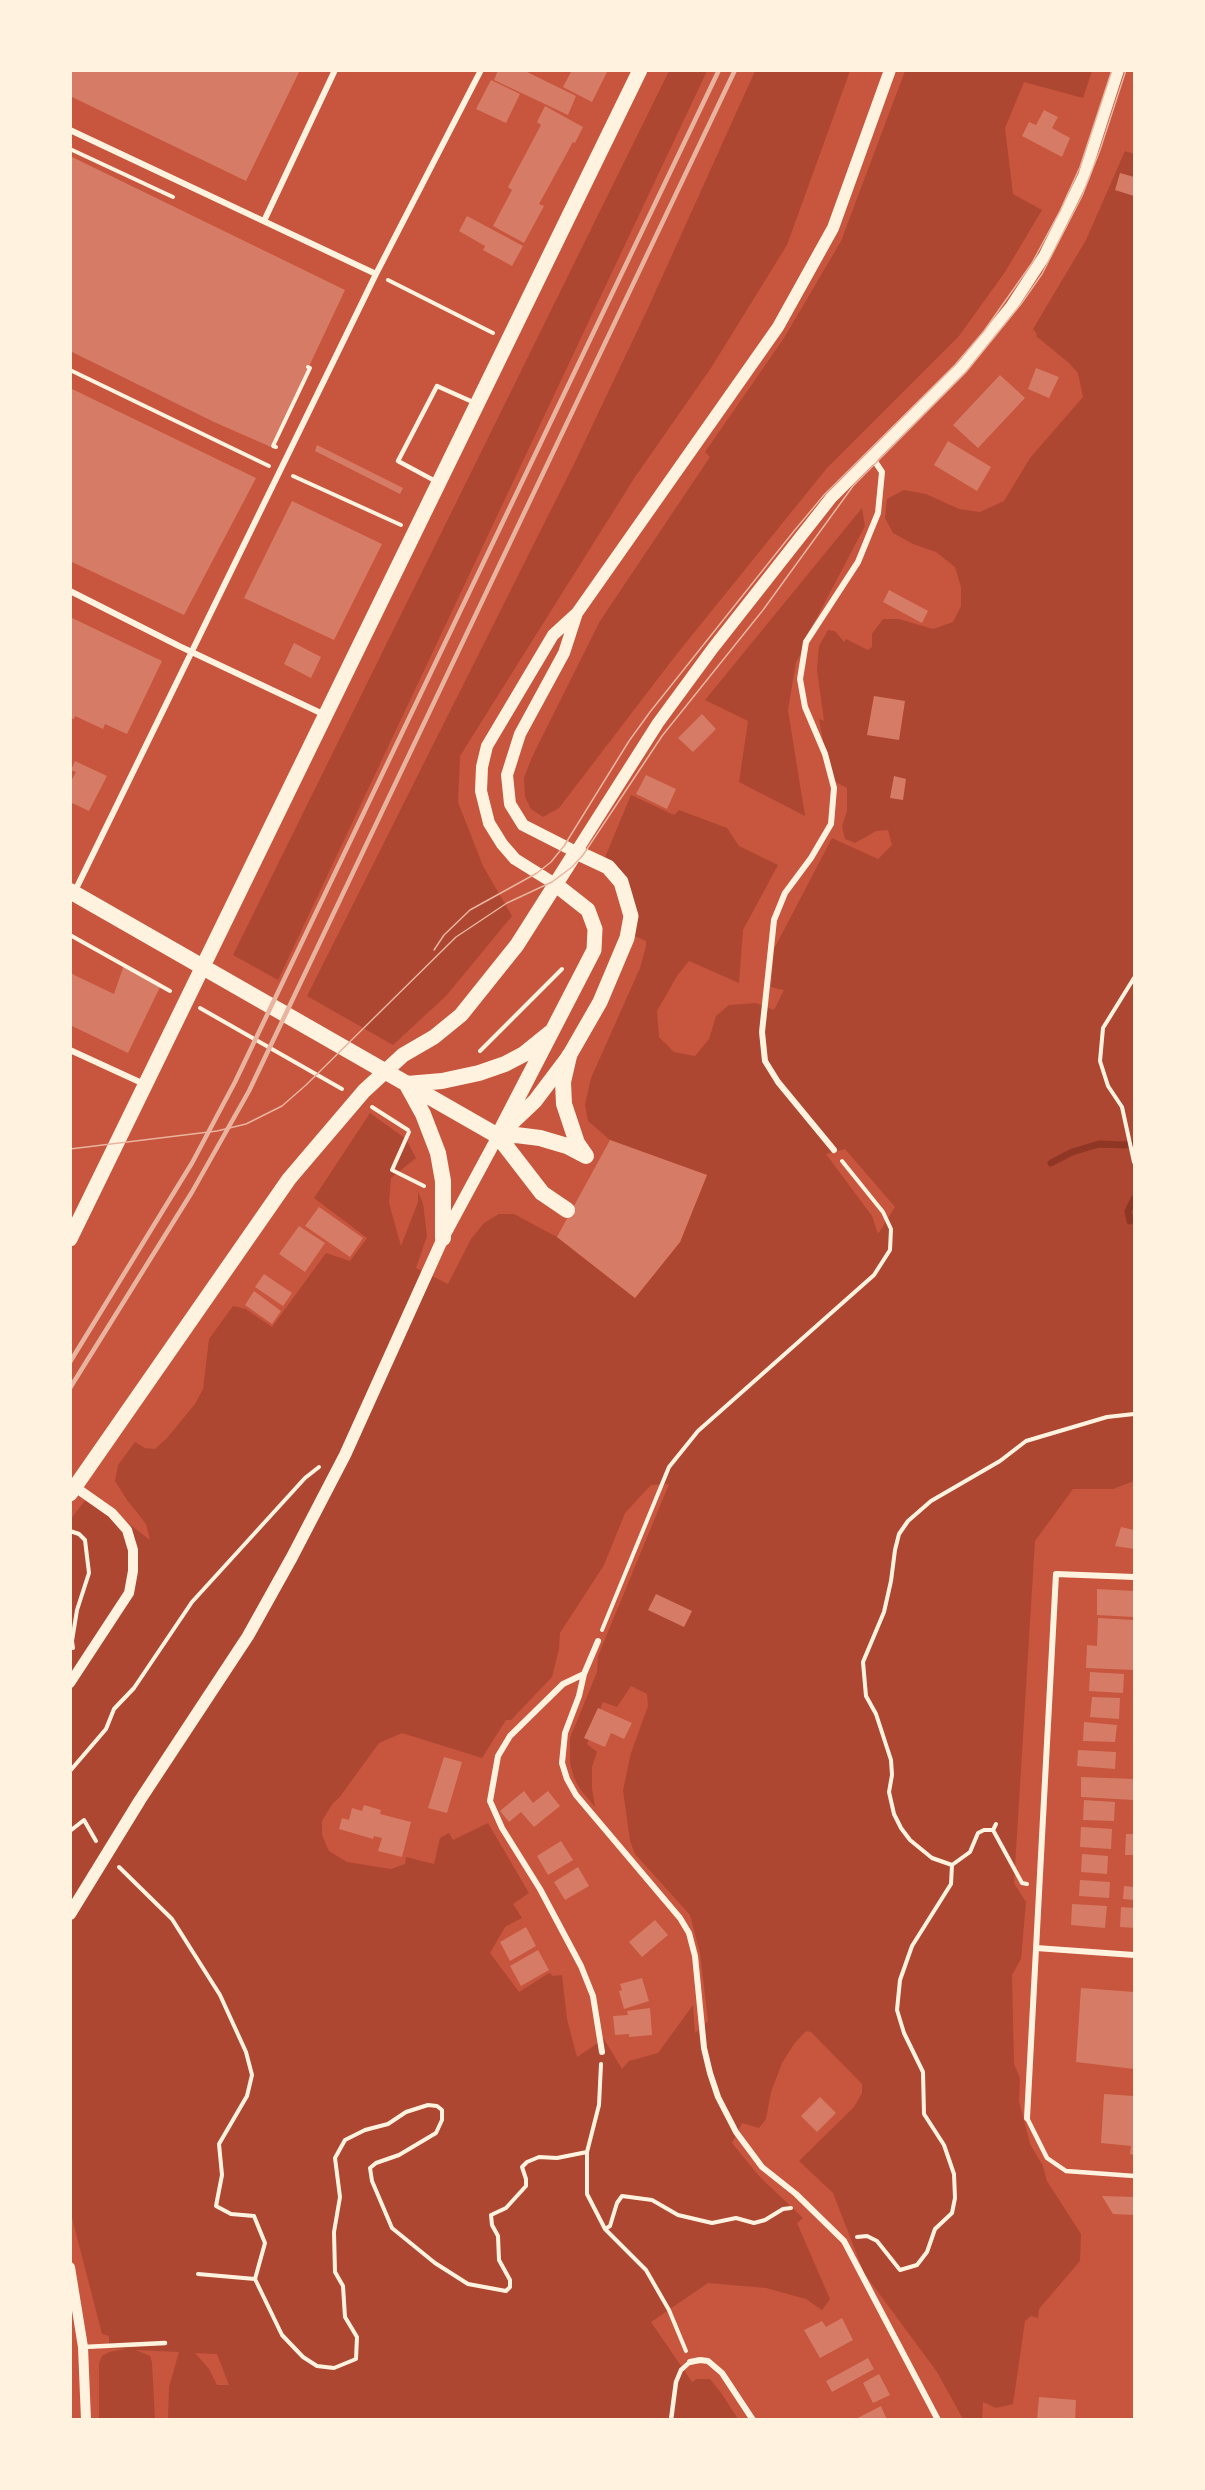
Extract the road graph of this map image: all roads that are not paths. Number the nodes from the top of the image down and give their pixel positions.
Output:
1 (334, 70) edge
2 (482, 70) edge
3 (640, 70) edge
4 (890, 70) edge
5 (1118, 70) edge
6 (70, 130) edge
7 (264, 221) junction
8 (376, 274) junction
9 (477, 404) junction
10 (872, 457) junction
11 (438, 482) junction
12 (70, 591) edge
13 (577, 613) junction
14 (192, 652) junction
15 (326, 715) junction
16 (576, 852) junction
17 (555, 884) junction
18 (70, 891) edge
19 (70, 900) edge
20 (550, 1033) junction
21 (70, 1050) edge
22 (569, 1056) junction
23 (144, 1084) junction
24 (406, 1084) junction
25 (498, 1136) junction
26 (834, 1150) road end
27 (567, 1210) dead end
28 (443, 1238) junction
29 (70, 1239) edge
30 (73, 1490) edge
31 (1134, 1577) edge
32 (598, 1641) road end
33 (584, 1674) junction
34 (70, 1683) edge
35 (70, 1914) edge
36 (1036, 1948) junction
37 (1134, 1955) edge
38 (602, 2052) road end
39 (1027, 2118) joint
40 (1134, 2176) edge
41 (70, 2267) edge
42 (165, 2343) dead end
43 (83, 2347) junction
44 (690, 2362) joint
45 (86, 2420) edge
46 (671, 2420) edge
47 (753, 2420) edge
48 (938, 2420) edge

1 - 7 street
2 - 8 street
3 - 9 main road
4 - 13 main road
5 - 10 main road
6 - 7 street
7 - 8 street
8 - 14 street
9 - 11 main road
9 - 11 lane
10 - 16 main road
10 - 26 street
11 - 15 main road
12 - 14 street
13 - 16 main road
13 - 17 main road
14 - 15 street
14 - 19 street
15 - 23 main road
16 - 17 main road
16 - 22 main road
17 - 20 main road
17 - 30 main road
18 - 24 highway
20 - 24 highway
20 - 25 main road
21 - 23 street
22 - 25 main road
22 - 25 highway
23 - 29 main road
24 - 25 highway
24 - 28 highway
25 - 27 highway
25 - 28 main road
28 - 35 main road
30 - 34 street
31 - 36 street
32 - 33 street
33 - 38 street
33 - 48 street
36 - 37 street
36 - 39 street
39 - 40 lane
41 - 43 street
42 - 43 lane
43 - 45 street
44 - 46 lane
44 - 47 street

